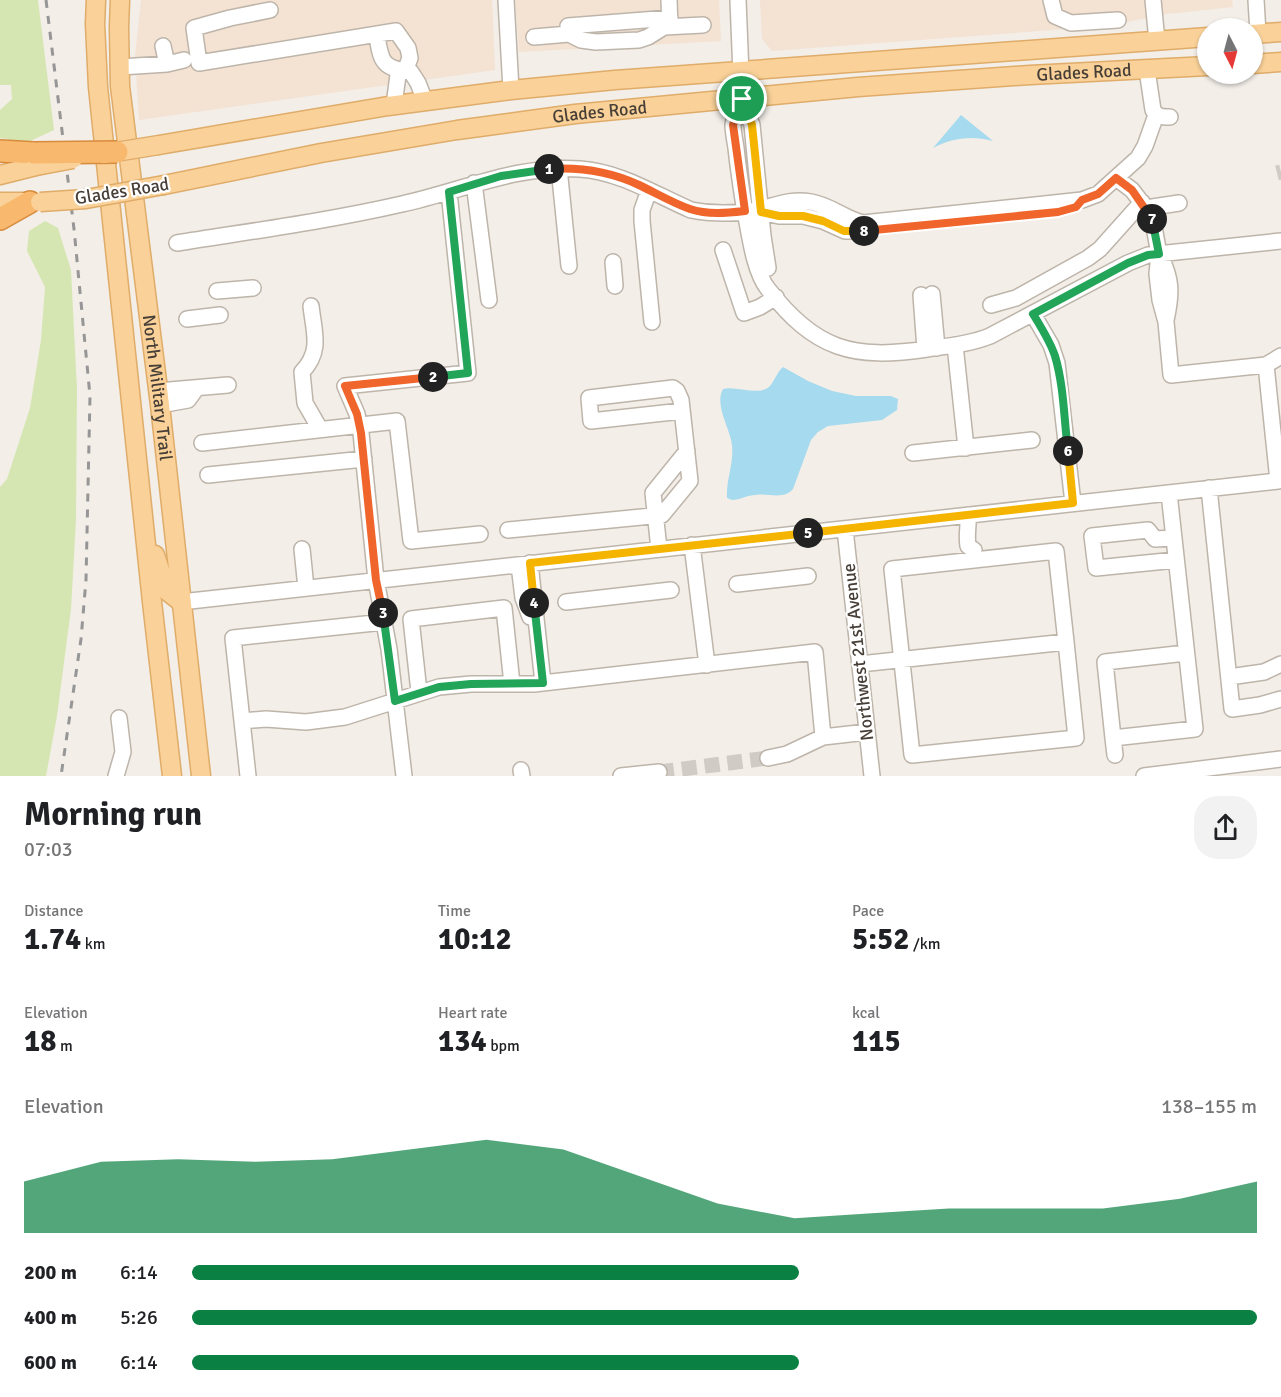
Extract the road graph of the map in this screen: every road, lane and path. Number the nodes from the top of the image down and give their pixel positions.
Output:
1 (96, 0) edge
2 (120, 0) edge
3 (506, 0) edge
4 (669, 0) edge
5 (738, 0) edge
6 (1051, 0) edge
7 (1153, 0) edge
8 (1256, 0) edge
9 (270, 10) dead end
10 (1255, 18) edge
11 (1118, 20) dead end
12 (670, 23) junction
13 (704, 25) dead end
14 (568, 26) dead end
15 (1281, 32) edge
16 (1263, 33) edge
17 (377, 36) dead end
18 (534, 37) dead end
19 (1197, 38) edge
20 (1157, 41) junction
21 (163, 45) dead end
22 (184, 60) dead end
23 (1281, 62) edge
24 (1263, 63) edge
25 (167, 64) junction
26 (120, 67) junction
27 (1197, 67) edge
28 (1147, 70) junction
29 (741, 71) junction
30 (400, 73) junction
31 (512, 90) junction
32 (742, 99) junction
33 (425, 101) junction
34 (394, 105) junction
35 (0, 151) edge
36 (117, 152) joint
37 (35, 160) junction
38 (559, 168) junction
39 (0, 175) edge
40 (1116, 178) junction
41 (474, 183) junction
42 (649, 190) junction
43 (449, 192) junction
44 (0, 202) edge
45 (35, 202) junction
46 (1179, 203) dead end
47 (1144, 205) junction
48 (755, 211) junction
49 (0, 219) edge
50 (1281, 241) edge
51 (177, 243) dead end
52 (723, 250) dead end
53 (1159, 254) junction
54 (613, 262) dead end
55 (568, 266) dead end
56 (615, 286) dead end
57 (253, 288) dead end
58 (218, 291) dead end
59 (926, 294) dead end
60 (776, 297) junction
61 (489, 300) dead end
62 (992, 305) dead end
63 (311, 306) dead end
64 (1033, 314) junction
65 (220, 315) dead end
66 (187, 319) dead end
67 (652, 322) dead end
68 (955, 345) junction
69 (931, 348) junction
70 (1281, 356) edge
71 (1266, 365) junction
72 (1275, 383) edge
73 (228, 385) dead end
74 (159, 398) junction
75 (682, 411) junction
76 (360, 425) junction
77 (320, 429) junction
78 (1032, 440) dead end
79 (202, 442) dead end
80 (966, 448) junction
81 (687, 451) junction
82 (913, 453) dead end
83 (364, 459) junction
84 (208, 475) dead end
85 (1280, 480) edge
86 (1209, 488) junction
87 (1168, 493) junction
88 (1073, 503) junction
89 (659, 515) junction
90 (143, 519) junction
91 (969, 521) junction
92 (845, 529) junction
93 (508, 530) dead end
94 (480, 534) dead end
95 (1173, 538) junction
96 (696, 545) junction
97 (302, 549) dead end
98 (659, 549) junction
99 (975, 555) junction
100 (1176, 560) junction
101 (524, 564) junction
102 (808, 576) dead end
103 (376, 580) junction
104 (737, 584) dead end
105 (306, 588) junction
106 (671, 590) dead end
107 (181, 602) junction
108 (566, 602) dead end
109 (384, 622) junction
110 (1066, 642) junction
111 (1186, 653) junction
112 (903, 660) junction
113 (711, 664) junction
114 (860, 664) junction
115 (1281, 664) edge
116 (1229, 677) junction
117 (543, 683) junction
118 (512, 684) junction
119 (419, 692) junction
120 (1281, 699) edge
121 (395, 701) junction
122 (119, 718) dead end
123 (242, 721) junction
124 (867, 732) junction
125 (823, 737) junction
126 (1113, 738) junction
127 (123, 752) junction
128 (1115, 755) dead end
129 (768, 758) tunnel mouth
130 (1281, 759) edge
131 (659, 772) dead end
132 (116, 776) edge
133 (127, 776) edge
134 (172, 776) edge
135 (201, 776) edge
136 (248, 776) edge
137 (404, 776) edge
138 (621, 776) edge
139 (872, 776) edge
140 (1144, 776) edge

1 - 90 main road, North Military Trail
2 - 26 main road, North Military Trail
3 - 31 street
4 - 12 street
5 - 29 street
6 - 11 street
7 - 20 street
8 - 10 street
9 - 30 street
12 - 13 street
12 - 14 street
12 - 18 street
15 - 16 main road
17 - 30 street
19 - 20 main road, Glades Road
20 - 29 main road, Glades Road
21 - 25 street
22 - 25 street
23 - 24 main road
25 - 26 street
26 - 74 main road, North Military Trail
27 - 28 main road, Glades Road
28 - 32 main road, Glades Road
28 - 40 street
29 - 31 main road, Glades Road
29 - 32 street
30 - 33 street
30 - 34 street
31 - 33 main road, Glades Road
32 - 45 main road, Glades Road, bridge
32 - 48 street
33 - 34 main road, Glades Road
34 - 36 main road, Glades Road, bridge
35 - 37 highway
36 - 37 highway, bridge
37 - 39 main road
38 - 41 street
38 - 42 street
38 - 55 street
40 - 47 street
40 - 48 street
41 - 43 street
41 - 61 street
42 - 48 street
42 - 67 street
43 - 51 street
43 - 76 street
44 - 45 main road, Glades Road
45 - 49 highway
46 - 47 street
47 - 53 street
47 - 62 street
48 - 60 street
50 - 53 street
52 - 60 street
53 - 64 street
53 - 71 street
54 - 56 street
57 - 58 street
59 - 69 street
60 - 69 street
63 - 77 street
64 - 68 street
64 - 88 street
65 - 66 street
68 - 69 street
68 - 80 street
70 - 71 street
71 - 72 street
72 - 85 street
73 - 74 street
74 - 107 main road, North Military Trail
75 - 75 street
75 - 81 street
76 - 77 street
76 - 83 street
76 - 94 street
77 - 79 street
78 - 80 street
80 - 82 street
81 - 89 street
81 - 89 street
83 - 84 street
83 - 103 street
85 - 86 street
86 - 87 street
86 - 116 street
87 - 88 street
87 - 95 street
88 - 91 street
89 - 93 street
89 - 98 street
90 - 107 main road
90 - 134 main road, North Military Trail
91 - 92 street
91 - 99 street
92 - 96 street
92 - 114 street, Northwest 21st Avenue
95 - 100 street
95 - 100 street
96 - 98 street
96 - 113 street
97 - 105 street
98 - 101 street
99 - 110 street
99 - 112 street
100 - 111 street
101 - 103 street
101 - 117 street
102 - 104 street
103 - 105 street
103 - 109 street
105 - 107 street
106 - 108 street
107 - 135 main road, North Military Trail
109 - 121 street
109 - 123 street
110 - 112 street
110 - 112 street
111 - 126 street
111 - 126 street
112 - 114 street
113 - 117 street
113 - 125 street
114 - 124 street, Northwest 21st Avenue
115 - 116 street
116 - 120 street
117 - 118 street
118 - 119 street
118 - 119 street
119 - 121 street
121 - 123 street
121 - 137 street
122 - 127 street
123 - 136 street
124 - 125 street
124 - 139 street, Northwest 21st Avenue
125 - 129 street
126 - 128 street
127 - 132 street
127 - 133 street
130 - 140 street
131 - 138 street

